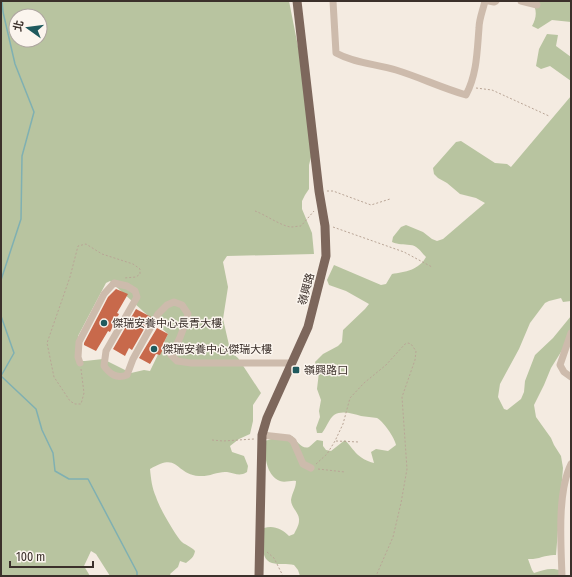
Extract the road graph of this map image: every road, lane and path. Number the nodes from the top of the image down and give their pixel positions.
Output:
1 (297, 1) edge
2 (333, 1) edge
3 (485, 1) edge
4 (489, 1) edge
5 (496, 1) edge
6 (521, 1) edge
7 (537, 5) dead end
8 (470, 87) junction
9 (548, 116) dead end
10 (319, 192) junction
11 (390, 199) dead end
12 (321, 203) junction
13 (255, 211) dead end
14 (325, 226) junction
15 (432, 267) dead end
16 (114, 283) junction
17 (571, 333) edge
18 (80, 363) joint
19 (292, 363) junction
20 (571, 376) edge
21 (262, 435) junction
22 (212, 440) dead end
23 (335, 441) junction
24 (359, 442) dead end
25 (571, 464) edge
26 (311, 468) junction
27 (345, 472) dead end
28 (260, 544) junction
29 (259, 576) edge
30 (283, 576) edge
31 (376, 576) edge
32 (562, 576) edge

1 - 10 main road, 嶺興路
2 - 8 street
3 - 8 street
4 - 5 street
6 - 7 street
8 - 9 path
10 - 11 path
10 - 12 main road, 嶺興路
12 - 13 path
12 - 14 main road, 嶺興路
14 - 15 path
14 - 19 main road, 嶺興路
16 - 18 street
16 - 18 path
16 - 19 street
17 - 20 street
19 - 21 main road, 嶺興路
21 - 22 path
21 - 26 street
21 - 28 main road, 嶺興路
23 - 24 path
23 - 26 path
23 - 31 path
25 - 32 street
26 - 27 path
28 - 29 main road, 嶺興路
28 - 30 path

